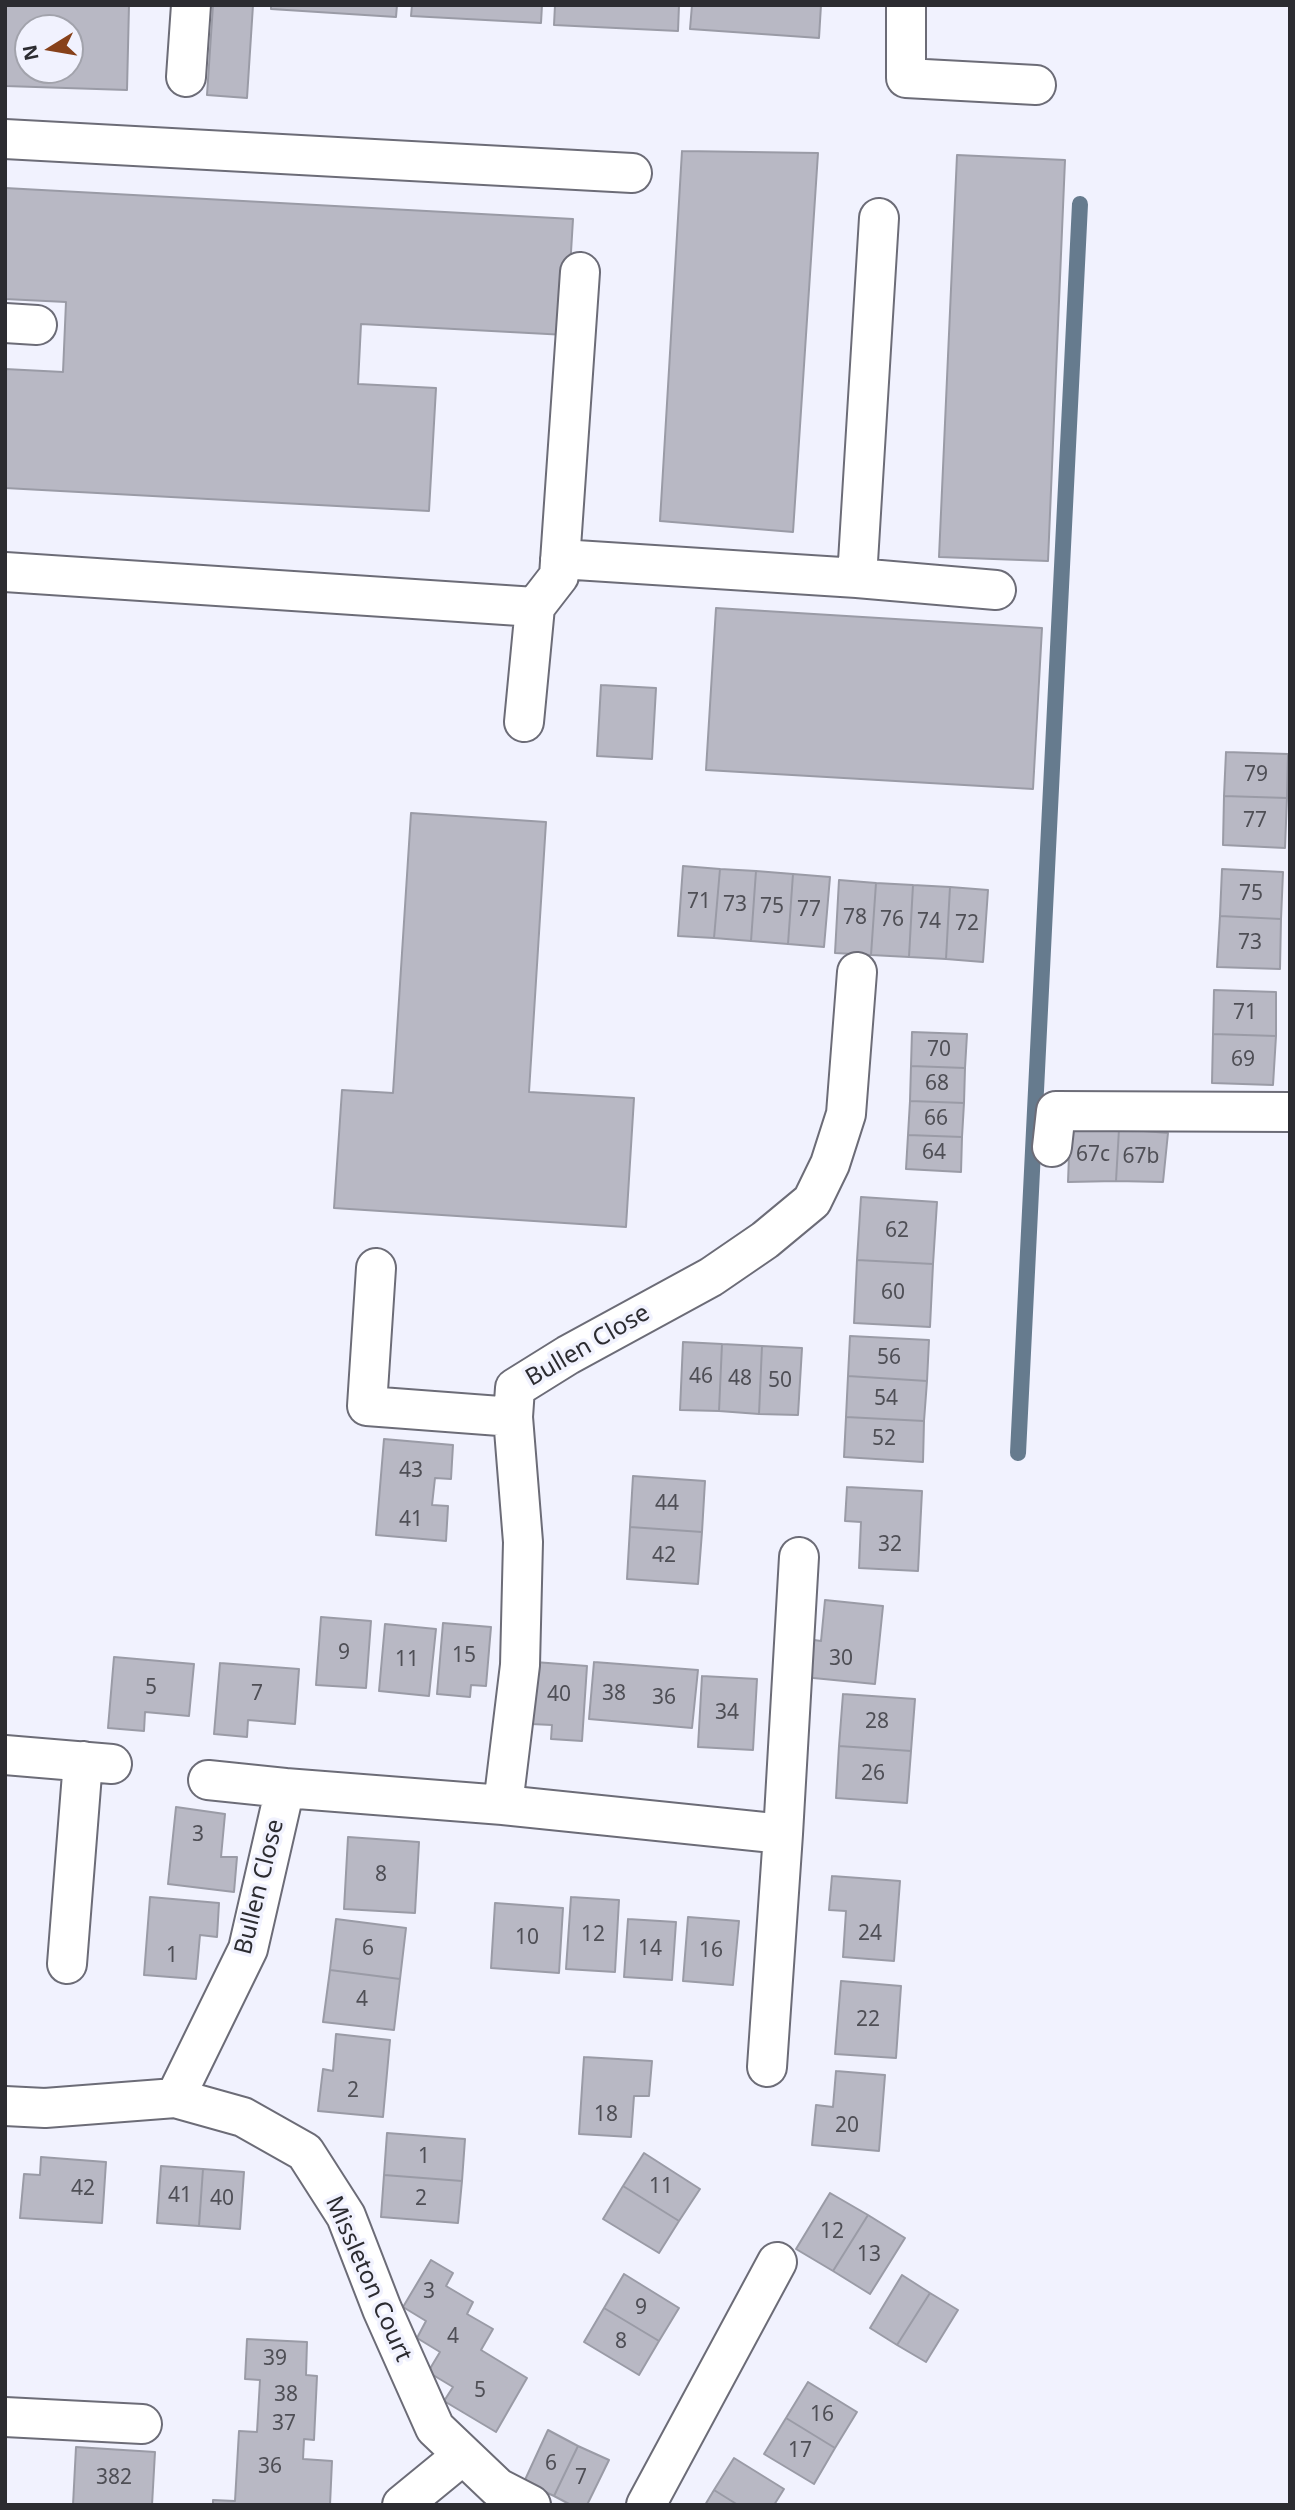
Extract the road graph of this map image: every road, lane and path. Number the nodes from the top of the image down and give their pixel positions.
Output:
1 (191, 5) edge
2 (906, 5) edge
3 (186, 77) dead end
4 (1036, 85) dead end
5 (5, 139) edge
6 (632, 173) dead end
7 (879, 218) dead end
8 (580, 272) dead end
9 (560, 559) junction
10 (5, 572) edge
11 (857, 578) junction
12 (996, 590) dead end
13 (535, 607) junction
14 (524, 722) dead end
15 (857, 972) dead end
16 (1290, 1112) edge
17 (1052, 1147) dead end
18 (376, 1268) dead end
19 (513, 1417) junction
20 (799, 1557) dead end
21 (5, 1755) edge
22 (208, 1780) dead end
23 (285, 1788) junction
24 (503, 1805) junction
25 (783, 1834) junction
26 (67, 1964) dead end
27 (767, 2067) dead end
28 (175, 2098) junction
29 (5, 2106) edge
30 (777, 2262) dead end
31 (5, 2417) edge
32 (142, 2424) dead end
33 (463, 2455) junction
34 (402, 2505) edge
35 (531, 2505) edge
36 (646, 2505) edge

1 - 3 street
2 - 4 street
5 - 6 street
7 - 11 street
8 - 9 street
9 - 11 street
9 - 13 street
10 - 13 street
11 - 12 street
13 - 14 street
15 - 19 street, Bullen Close
16 - 17 street
18 - 19 street
19 - 24 street, Bullen Close
20 - 25 street
21 - 26 street
22 - 23 street, Bullen Close
23 - 24 street, Bullen Close
23 - 28 street, Bullen Close
24 - 25 street, Bullen Close
25 - 27 street
28 - 29 street, Missleton Court
28 - 33 street, Missleton Court
30 - 36 street
31 - 32 street
33 - 34 street
33 - 35 street, Missleton Court

